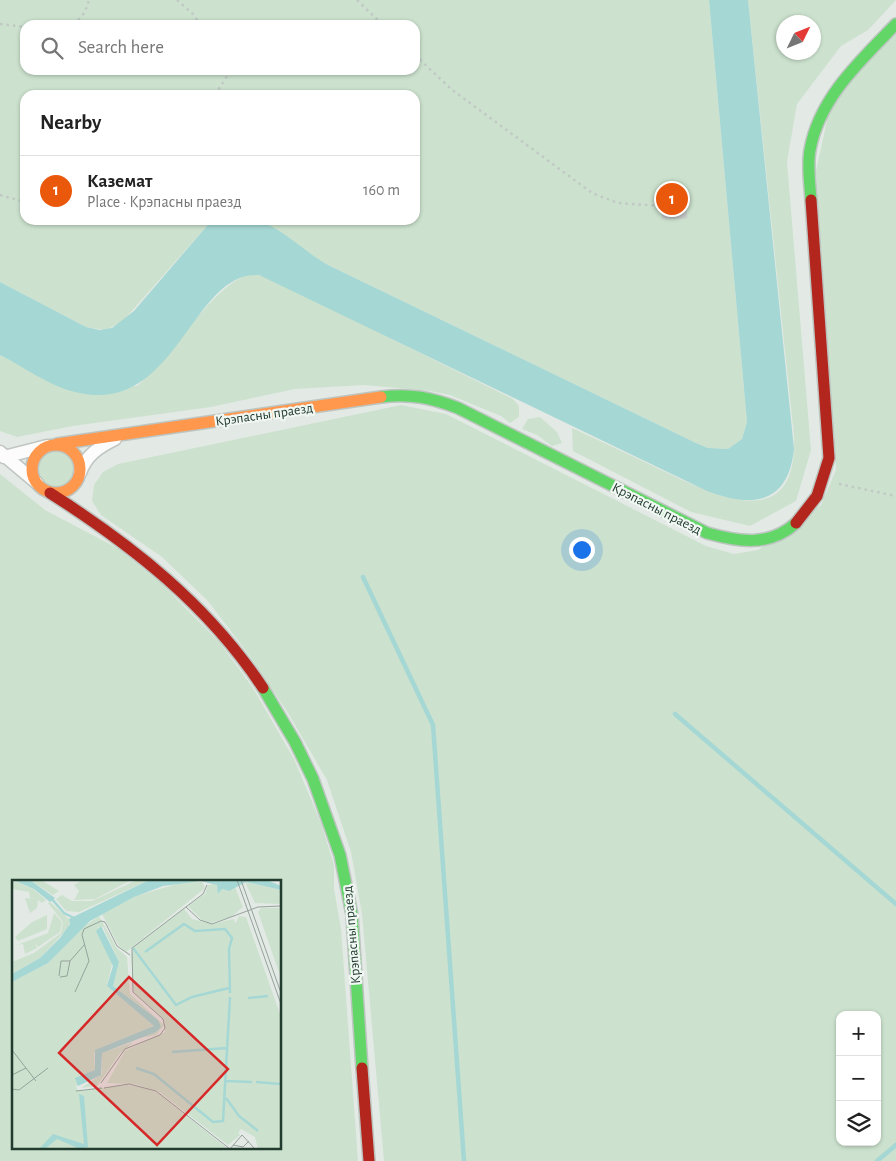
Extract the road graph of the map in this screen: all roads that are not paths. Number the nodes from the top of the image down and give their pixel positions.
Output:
1 (896, 24) edge
2 (124, 434) junction
3 (52, 445) junction
4 (2, 454) edge
5 (80, 473) junction
6 (37, 483) junction
7 (50, 492) junction
8 (98, 524) junction
9 (369, 1161) edge

1 - 2 street, Крэпасны праезд
2 - 3 street, Крэпасны праезд
2 - 5 street
3 - 4 street
3 - 5 street
3 - 6 street
4 - 6 street
5 - 7 street
5 - 8 street
6 - 7 street
7 - 8 street, Крэпасны праезд
8 - 9 street, Крэпасны праезд

